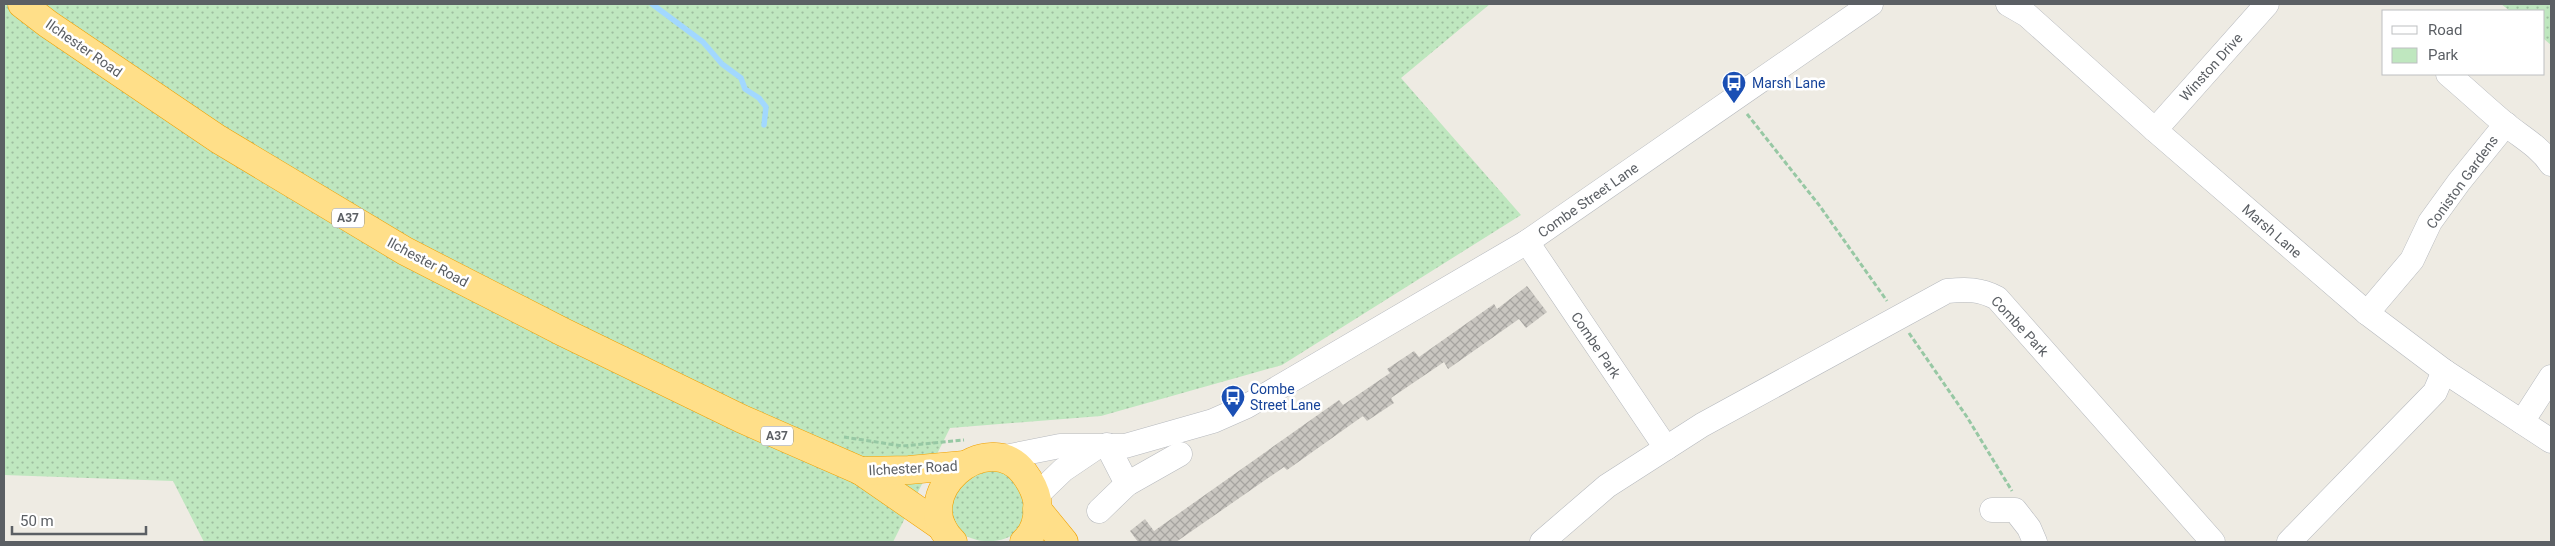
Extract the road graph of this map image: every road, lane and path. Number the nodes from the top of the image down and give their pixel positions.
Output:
1 (22, 4) edge
2 (1871, 4) edge
3 (2008, 4) edge
4 (2266, 4) edge
5 (2449, 75) edge
6 (1736, 99) junction
7 (2506, 124) junction
8 (2155, 130) junction
9 (2551, 164) edge
10 (1527, 242) junction
11 (2367, 313) junction
12 (1899, 317) junction
13 (2444, 372) junction
14 (2551, 377) edge
15 (2522, 422) junction
16 (838, 435) dead end
17 (2551, 441) edge
18 (1102, 446) junction
19 (1666, 448) junction
20 (966, 452) junction
21 (1180, 454) dead end
22 (1000, 458) junction
23 (861, 471) junction
24 (1126, 484) junction
25 (1037, 502) junction
26 (2003, 510) joint
27 (1099, 511) dead end
28 (944, 535) edge
29 (1024, 542) edge
30 (1064, 542) edge
31 (1542, 542) edge
32 (2035, 542) edge
33 (2213, 542) edge
34 (2289, 542) edge

1 - 23 highway, Ilchester Road / A37
2 - 6 street, Combe Street Lane
3 - 8 street, Marsh Lane
4 - 8 street, Winston Drive
5 - 7 street, Coniston Gardens
6 - 10 street, Combe Street Lane
6 - 12 path
7 - 9 street, Coniston Gardens
7 - 11 street, Coniston Gardens
8 - 11 street, Marsh Lane
10 - 18 street, Combe Street Lane
10 - 19 street, Combe Park
11 - 13 street, Marsh Lane
12 - 19 street, Combe Park
12 - 26 path
12 - 33 street, Combe Park
13 - 15 street, Marsh Lane
13 - 34 street
14 - 15 street
15 - 17 street, Marsh Lane
16 - 20 path
18 - 22 street, Combe Street Lane
18 - 24 street
18 - 25 street
19 - 31 street, Combe Park
20 - 22 highway, A37
20 - 23 highway, Ilchester Road / A37
20 - 28 highway, A37
21 - 24 street
22 - 25 highway
23 - 28 highway, Ilchester Road / A37
24 - 27 street
25 - 29 highway
25 - 30 highway
26 - 32 street

